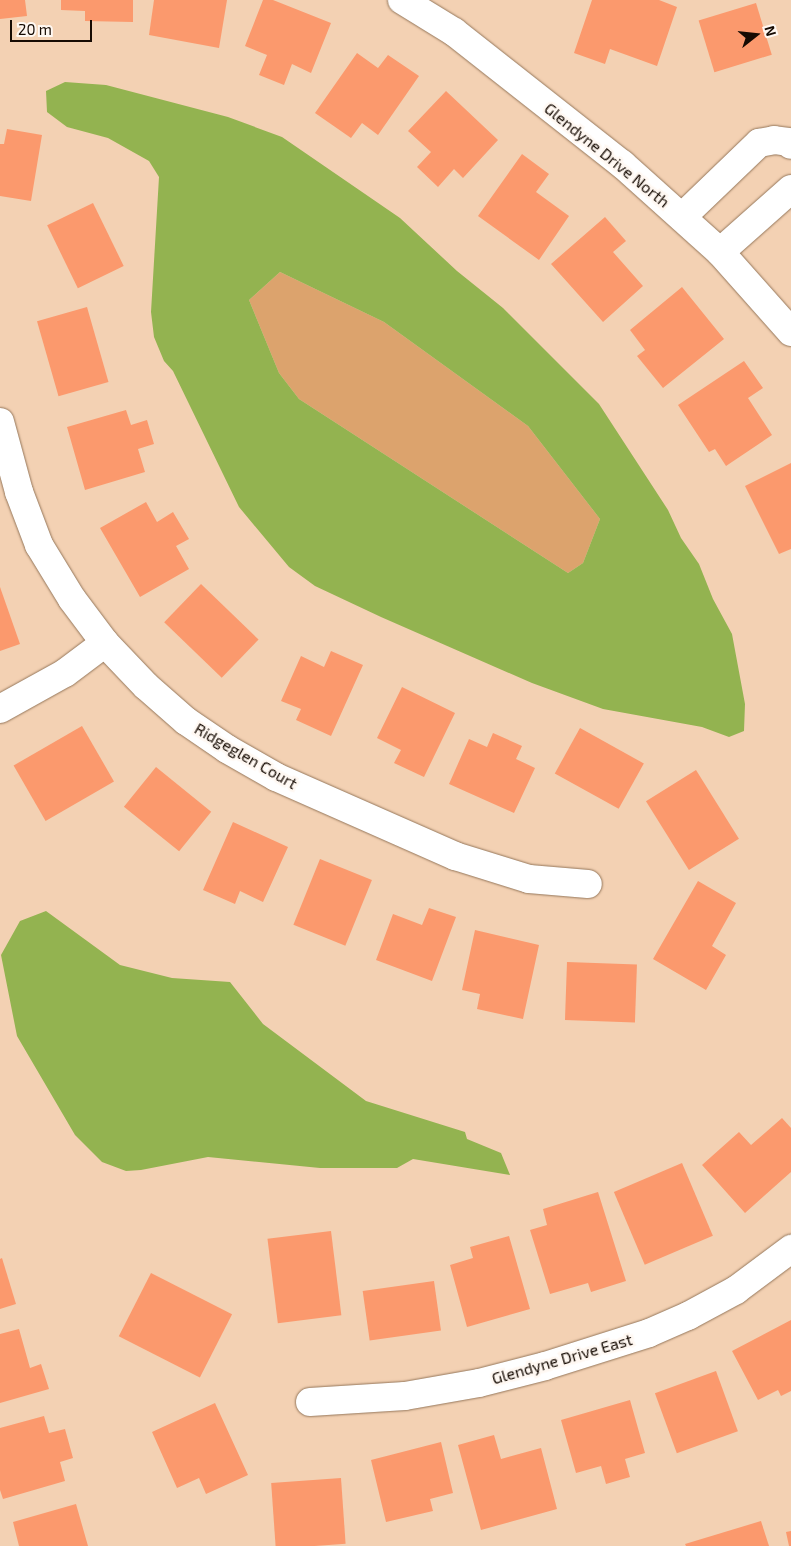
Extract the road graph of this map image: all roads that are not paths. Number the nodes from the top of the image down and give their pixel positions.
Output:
1 (402, 0) edge
2 (791, 145) edge
3 (791, 189) edge
4 (682, 216) junction
5 (720, 252) junction
6 (791, 332) edge
7 (0, 422) edge
8 (105, 643) junction
9 (0, 709) edge
10 (588, 884) dead end
11 (791, 1249) edge
12 (310, 1402) dead end

1 - 4 street, Glendyne Drive North
2 - 4 street
3 - 5 street
4 - 5 street, Glendyne Drive North
5 - 6 street, Glendyne Drive North
7 - 8 street, Ridgeglen Court
8 - 9 street
8 - 10 street, Ridgeglen Court
11 - 12 street, Glendyne Drive East

